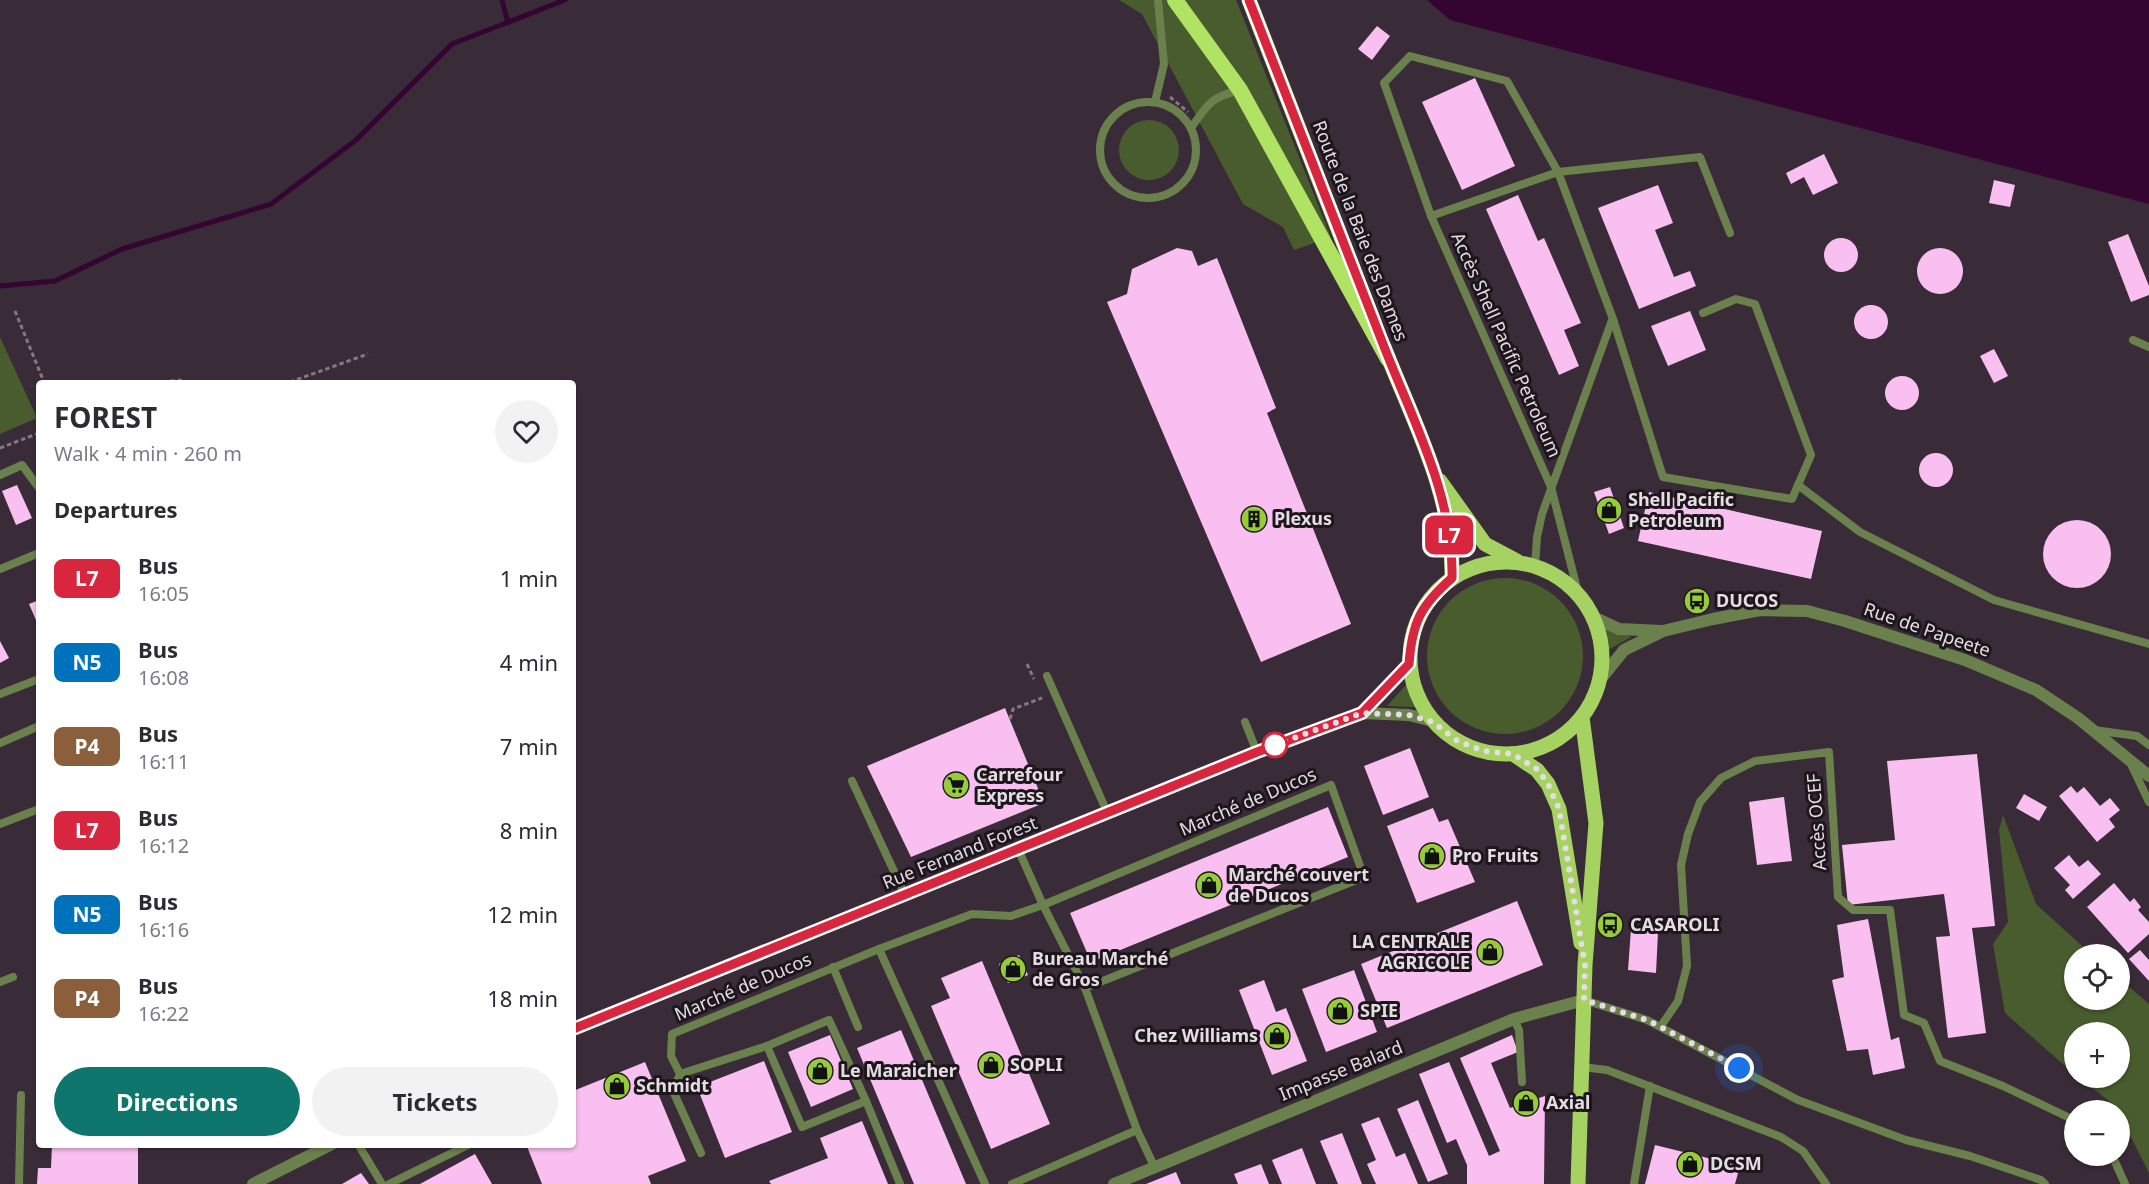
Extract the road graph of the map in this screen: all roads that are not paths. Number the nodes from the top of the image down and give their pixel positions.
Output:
1 (1158, 0) edge
2 (1175, 0) edge
3 (1249, 0) edge
4 (1240, 90) junction
5 (1155, 102) junction
6 (1191, 128) junction
7 (1558, 172) junction
8 (1431, 216) junction
9 (1730, 233) dead end
10 (1703, 313) dead end
11 (1613, 319) junction
12 (2133, 340) dead end
13 (2149, 347) edge
14 (1388, 359) junction
15 (0, 475) edge
16 (1436, 475) junction
17 (36, 484) edge
18 (1798, 485) junction
19 (1551, 487) junction
20 (36, 554) edge
21 (1520, 563) junction
22 (1535, 566) junction
23 (0, 569) edge
24 (1452, 578) junction
25 (1579, 596) junction
26 (1593, 617) junction
27 (1663, 631) junction
28 (2149, 644) edge
29 (1409, 664) junction
30 (1047, 676) dead end
31 (36, 680) edge
32 (1600, 680) junction
33 (0, 694) edge
34 (1362, 713) junction
35 (1582, 717) junction
36 (1245, 722) dead end
37 (1433, 722) junction
38 (36, 727) edge
39 (2091, 729) junction
40 (0, 743) edge
41 (2149, 745) edge
42 (1257, 752) junction
43 (1513, 754) junction
44 (2130, 762) junction
45 (2149, 776) edge
46 (852, 780) dead end
47 (2149, 802) edge
48 (36, 810) edge
49 (1107, 812) junction
50 (0, 824) edge
51 (1018, 849) junction
52 (905, 895) junction
53 (1043, 905) junction
54 (879, 949) junction
55 (1585, 965) junction
56 (833, 967) junction
57 (13, 977) dead end
58 (0, 982) edge
59 (1085, 988) junction
60 (1584, 1000) junction
61 (1514, 1019) junction
62 (1660, 1026) junction
63 (858, 1027) dead end
64 (576, 1028) edge
65 (767, 1046) junction
66 (1582, 1067) junction
67 (680, 1074) junction
68 (1522, 1082) dead end
69 (1650, 1086) junction
70 (21, 1095) dead end
71 (866, 1101) junction
72 (2064, 1115) edge
73 (1137, 1130) junction
74 (324, 1148) edge
75 (360, 1148) edge
76 (462, 1148) edge
77 (701, 1153) dead end
78 (2117, 1166) edge
79 (1155, 1168) junction
80 (19, 1184) edge
81 (253, 1184) edge
82 (382, 1184) edge
83 (389, 1184) edge
84 (900, 1184) edge
85 (985, 1184) edge
86 (1012, 1184) edge
87 (1114, 1184) edge
88 (1578, 1184) edge
89 (1634, 1184) edge
90 (1826, 1184) edge
91 (2045, 1184) edge
92 (2125, 1184) edge

1 - 5 lane
2 - 4 highway
3 - 14 main road, Route de la Baie des Dames
4 - 6 lane
4 - 14 highway
5 - 6 lane
5 - 6 lane
7 - 8 lane, Accès Shell Pacific Petroleum
7 - 8 lane, Accès Shell Pacific Petroleum
7 - 9 lane, Accès Shell Pacific Petroleum
7 - 11 lane, Accès Shell Pacific Petroleum
8 - 19 lane, Accès Shell Pacific Petroleum
10 - 18 lane
11 - 18 lane, Accès Shell Pacific Petroleum
11 - 19 lane, Accès Shell Pacific Petroleum
12 - 13 lane
14 - 16 main road, Route de la Baie des Dames
15 - 17 lane
16 - 21 main road, Route de la Baie des Dames
16 - 24 main road, Route de la Baie des Dames
18 - 28 lane
19 - 22 lane, Accès Shell Pacific Petroleum
19 - 25 lane, Accès Shell Pacific Petroleum
20 - 23 lane
21 - 22 main road
21 - 24 main road
22 - 25 main road
24 - 29 main road
25 - 26 main road
26 - 27 street, Rue de Papeete
26 - 32 main road
27 - 32 street, Rue de Papeete
27 - 39 street, Rue de Papeete
29 - 34 street, Rue Fernand Forest
29 - 37 main road
30 - 49 lane
31 - 33 lane
32 - 35 main road
34 - 37 street, Rue Fernand Forest
34 - 42 street, Rue Fernand Forest
35 - 43 main road
35 - 55 main road
36 - 42 lane
37 - 43 main road
38 - 40 lane
39 - 41 lane
39 - 44 street, Rue de Papeete
42 - 49 street, Rue Fernand Forest
43 - 55 main road
44 - 45 street, Rue de Papeete
44 - 47 lane
46 - 52 lane
48 - 50 lane
49 - 51 street, Rue Fernand Forest
51 - 52 street, Rue Fernand Forest
51 - 53 lane
52 - 64 street, Rue Fernand Forest
53 - 54 lane, Marché de Ducos
53 - 59 lane
53 - 59 lane, Marché de Ducos
54 - 56 lane, Marché de Ducos
54 - 85 lane
55 - 60 main road
56 - 63 lane, Marché de Ducos
56 - 67 lane, Marché de Ducos
57 - 58 lane
59 - 73 lane
60 - 61 street, Impasse Balard
60 - 62 lane
60 - 66 main road
61 - 68 lane
61 - 79 street, Impasse Balard
62 - 72 lane, Accès OCEF
62 - 91 lane
65 - 67 lane
65 - 71 lane
65 - 71 lane
66 - 69 lane
66 - 88 main road
67 - 77 lane, Marché de Ducos
69 - 89 lane
69 - 90 lane
70 - 80 lane
71 - 84 lane
73 - 79 lane
73 - 86 lane
74 - 81 street
75 - 82 lane
76 - 83 lane
78 - 92 lane
79 - 87 street, Impasse Balard

